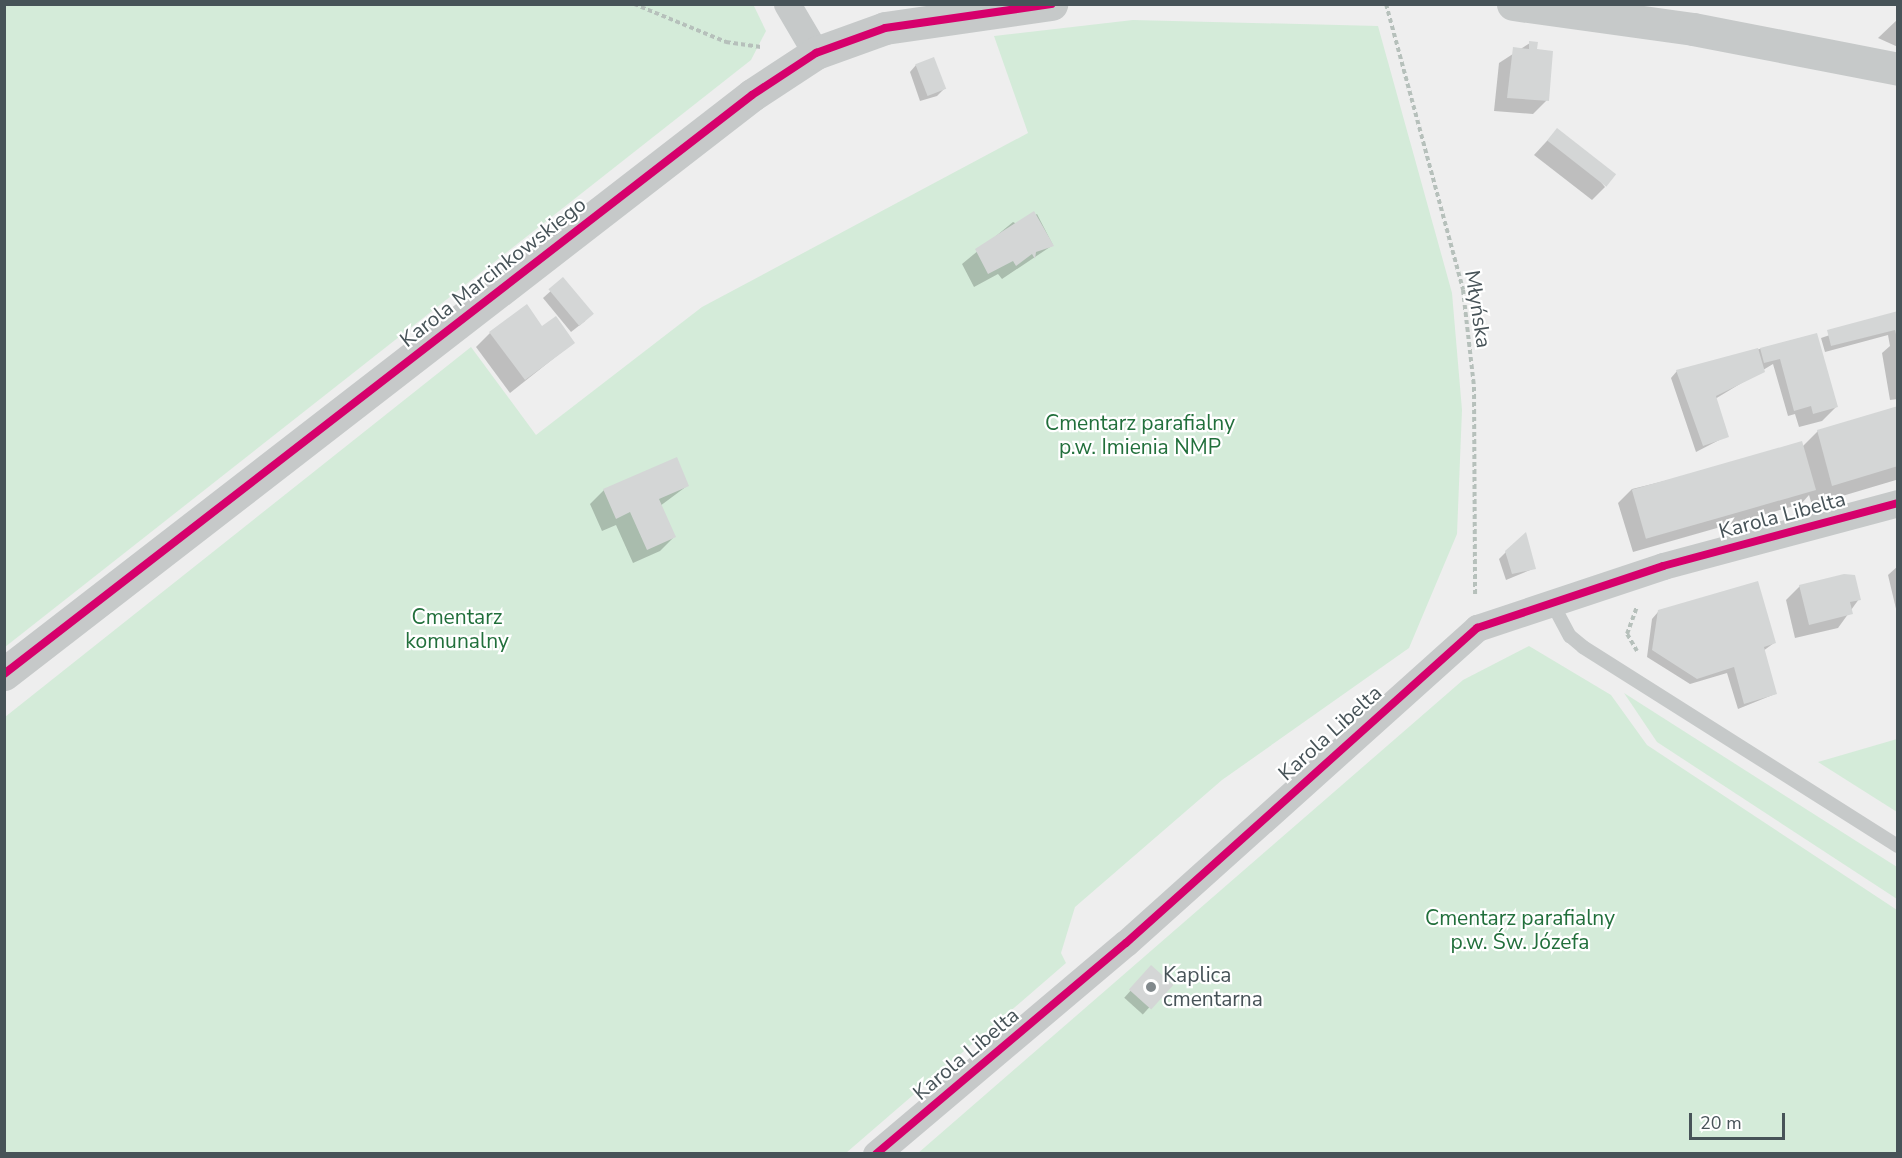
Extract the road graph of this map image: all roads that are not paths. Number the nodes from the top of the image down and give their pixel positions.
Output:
1 (787, 4) edge
2 (1052, 4) edge
3 (1513, 4) edge
4 (816, 53) junction
5 (1898, 69) edge
6 (1898, 503) edge
7 (1551, 601) junction
8 (4, 674) edge
9 (1898, 846) edge
10 (876, 1154) edge

1 - 4 street
2 - 4 street, Karola Marcinkowskiego
3 - 5 street
4 - 8 street, Karola Marcinkowskiego
6 - 7 street, Karola Libelta
7 - 9 lane
7 - 10 street, Karola Libelta

